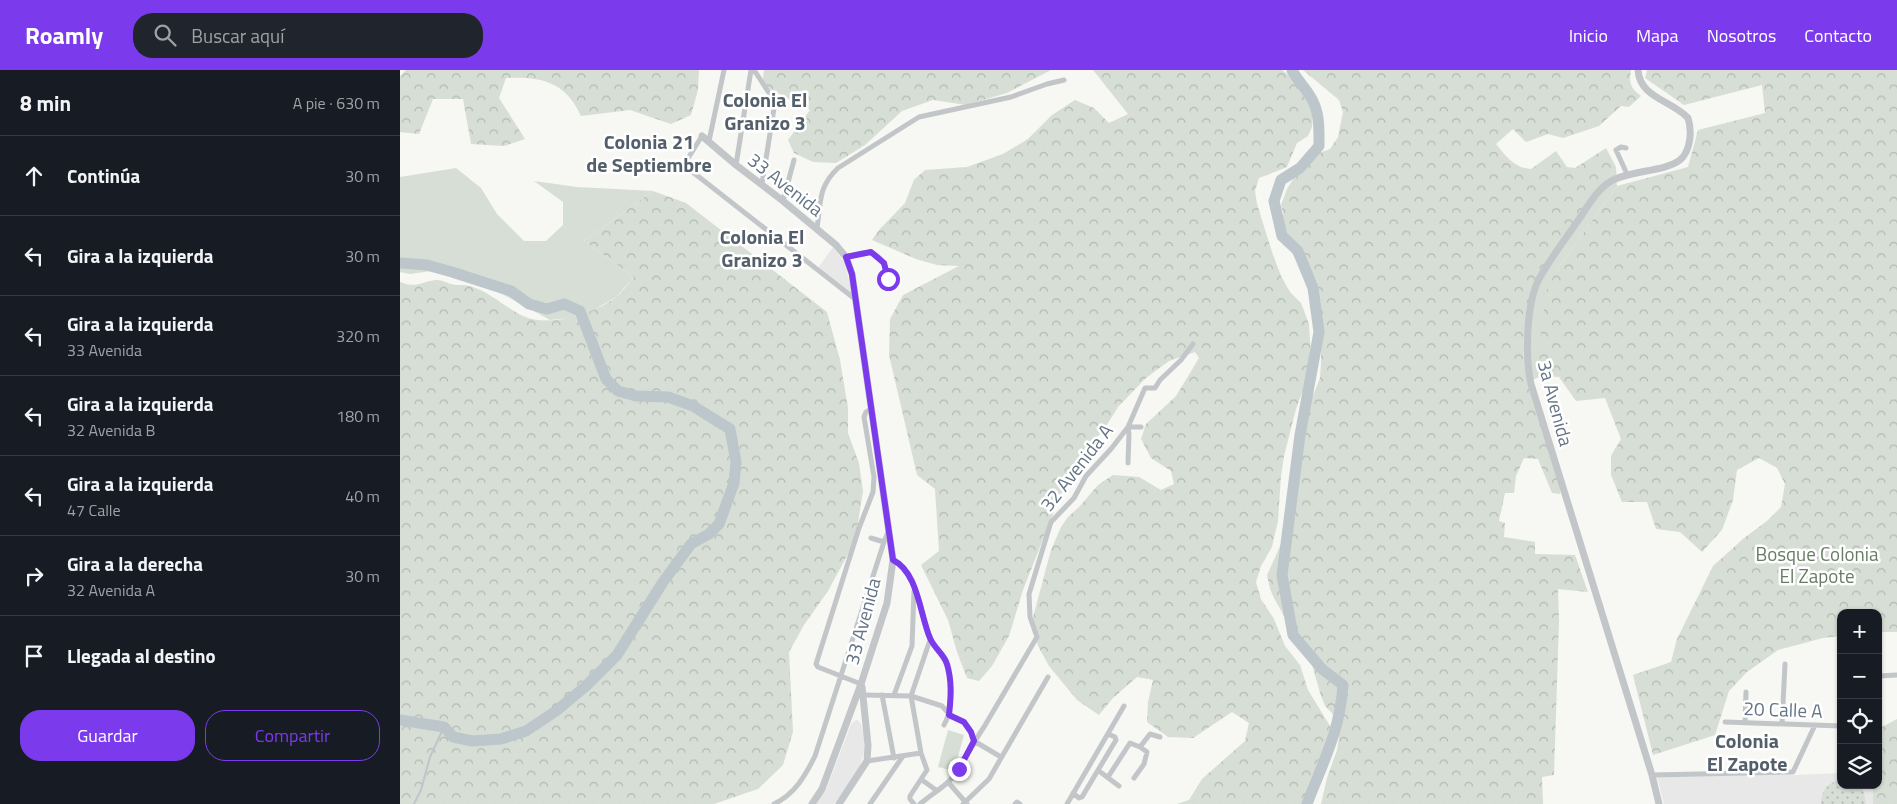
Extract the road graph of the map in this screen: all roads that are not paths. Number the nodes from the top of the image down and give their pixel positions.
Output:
1 (724, 70) edge
2 (752, 70) edge
3 (1638, 70) edge
4 (1064, 80) dead end
5 (702, 136) joint
6 (709, 141) junction
7 (1626, 148) dead end
8 (794, 160) dead end
9 (736, 165) junction
10 (1627, 174) junction
11 (762, 184) junction
12 (783, 201) junction
13 (816, 228) junction
14 (846, 257) junction
15 (889, 288) dead end
16 (855, 299) junction
17 (1193, 344) dead end
18 (1156, 386) junction
19 (1164, 390) dead end
20 (872, 408) junction
21 (1128, 427) junction
22 (1141, 427) dead end
23 (1128, 463) dead end
24 (888, 532) junction
25 (871, 538) dead end
26 (884, 542) junction
27 (893, 560) junction
28 (914, 588) junction
29 (930, 640) junction
30 (1785, 664) dead end
31 (841, 675) junction
32 (1897, 675) edge
33 (1882, 676) edge
34 (1048, 677) dead end
35 (861, 684) junction
36 (1746, 692) dead end
37 (863, 695) junction
38 (882, 695) junction
39 (894, 695) junction
40 (911, 696) junction
41 (854, 704) junction
42 (863, 706) junction
43 (1124, 706) dead end
44 (949, 715) junction
45 (1725, 722) dead end
46 (1745, 723) junction
47 (1782, 724) junction
48 (944, 725) dead end
49 (1815, 725) junction
50 (1837, 726) edge
51 (1108, 734) junction
52 (1160, 737) dead end
53 (974, 741) junction
54 (1140, 748) junction
55 (921, 753) junction
56 (903, 756) junction
57 (1001, 757) junction
58 (894, 758) junction
59 (867, 761) junction
60 (1099, 770) junction
61 (1652, 775) junction
62 (1108, 777) junction
63 (1134, 778) dead end
64 (922, 780) junction
65 (948, 782) junction
66 (1119, 786) dead end
67 (936, 790) junction
68 (1073, 793) junction
69 (841, 803) edge
70 (965, 803) edge
71 (774, 804) edge
72 (812, 804) edge
73 (870, 804) edge
74 (914, 804) edge
75 (920, 804) edge
76 (1015, 804) edge
77 (1020, 804) edge
78 (1067, 804) edge
79 (1659, 804) edge

1 - 6 street
2 - 9 street
2 - 11 street
3 - 10 street, 3a Avenida
4 - 13 street
5 - 6 street, 33 Avenida
5 - 16 street, 33 Avenida
6 - 9 street, 33 Avenida
7 - 10 street
8 - 12 street
9 - 11 street, 33 Avenida
10 - 61 street, 3a Avenida
11 - 12 street, 33 Avenida
12 - 13 street, 33 Avenida
13 - 14 street, 33 Avenida
14 - 15 street
14 - 16 street, 33 Avenida
16 - 20 street, 33 Avenida
17 - 18 street, 32 Avenida A
18 - 19 street
18 - 21 street, 32 Avenida A
20 - 24 street, 33 Avenida
20 - 31 street
21 - 22 street
21 - 23 street
21 - 53 street, 32 Avenida A
24 - 26 street
24 - 27 street, 33 Avenida
25 - 26 street
26 - 31 street
27 - 28 street
27 - 35 street, 33 Avenida
28 - 29 street
28 - 39 street
29 - 40 street
29 - 44 street
30 - 47 street
31 - 35 street
31 - 71 street
32 - 33 street
34 - 57 street
35 - 37 street, 33 Avenida
35 - 41 street, 33 Avenida
36 - 46 street
37 - 38 street
37 - 42 street, 33 Avenida
38 - 39 street
38 - 58 street
39 - 40 street
40 - 44 street
40 - 55 street
41 - 42 street
41 - 72 street, 33 Avenida
42 - 59 street, 33 Avenida
43 - 51 street
44 - 48 street
44 - 53 street
45 - 46 street, 20 Calle A
46 - 47 street, 20 Calle A
47 - 49 street, 20 Calle A
49 - 50 street, 20 Calle A
49 - 61 street
51 - 60 street
51 - 68 street
52 - 54 street
53 - 57 street
53 - 65 street, 32 Avenida A
54 - 62 street
54 - 63 street
55 - 56 street
55 - 64 street
56 - 58 street
56 - 73 street
57 - 70 street
58 - 59 street
59 - 69 street
60 - 62 street
60 - 68 street
61 - 79 street, 3a Avenida
62 - 66 street
64 - 67 street
64 - 74 street
65 - 67 street, 32 Avenida A
65 - 70 street
67 - 75 street, 32 Avenida A
68 - 78 street
76 - 77 street

